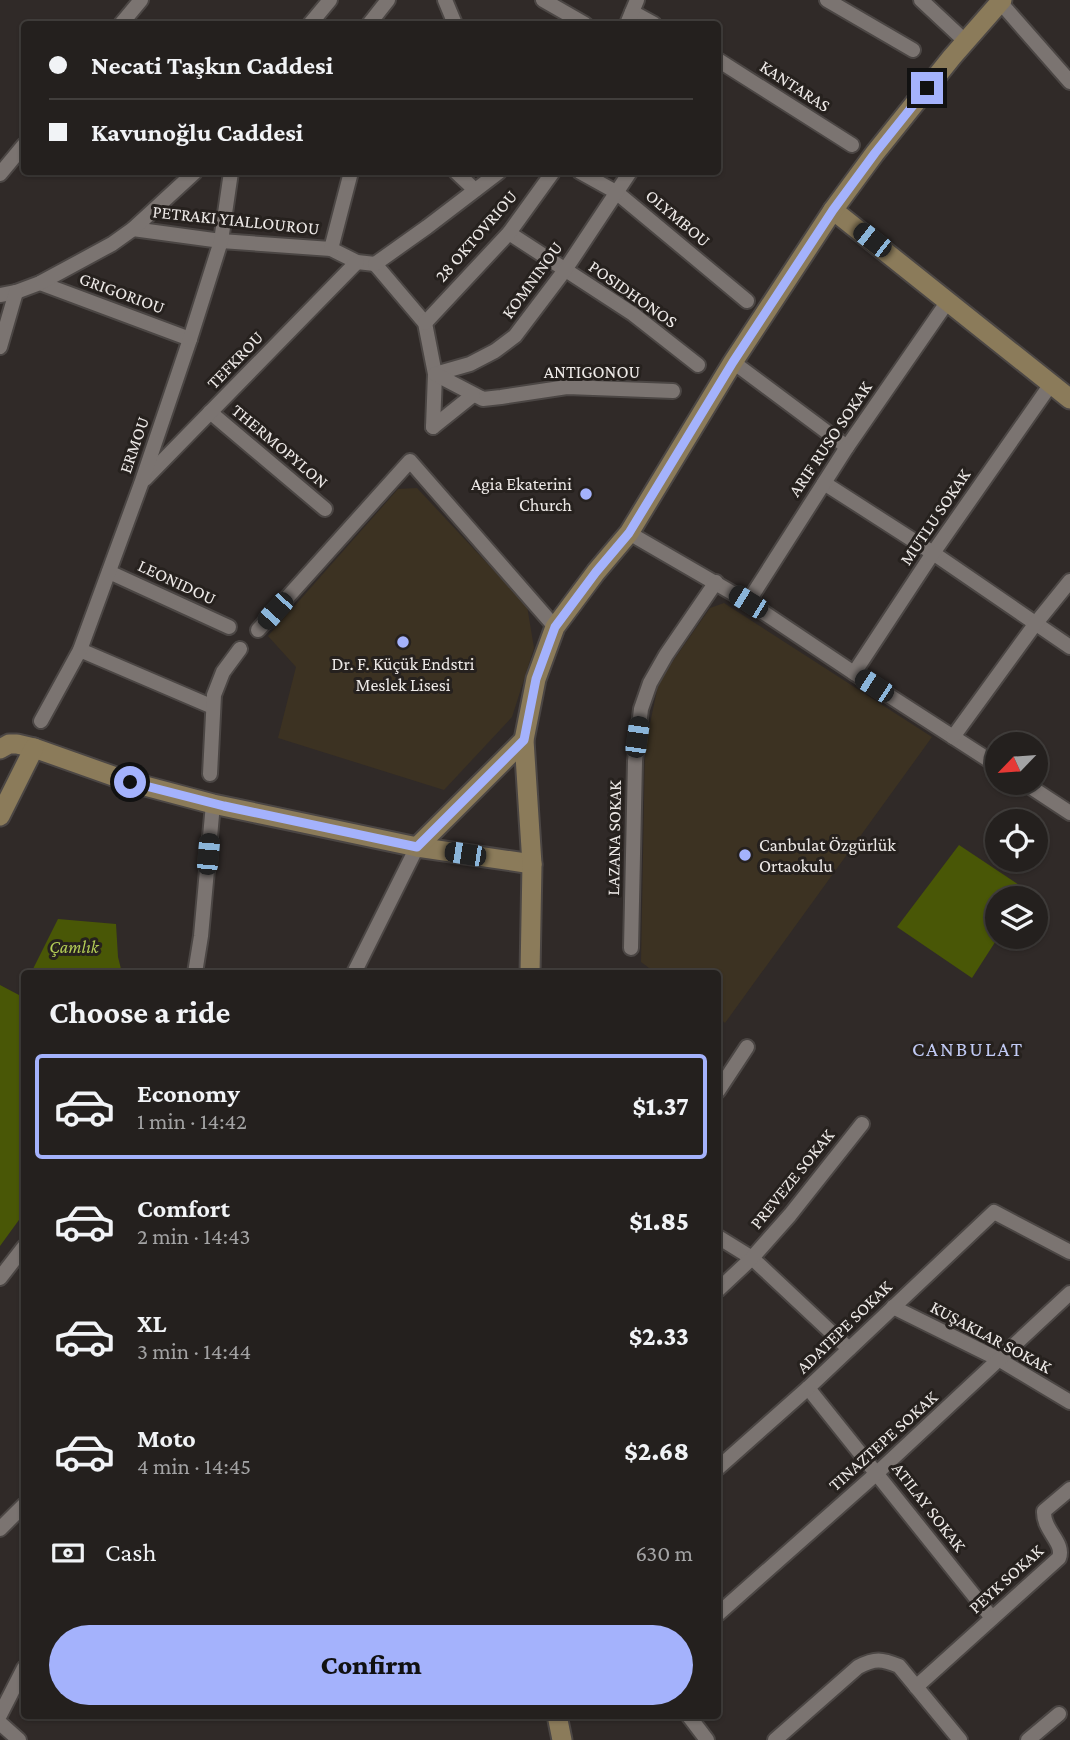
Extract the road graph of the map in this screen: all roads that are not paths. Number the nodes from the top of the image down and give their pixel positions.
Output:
1 (141, 0) edge
2 (330, 0) edge
3 (388, 0) edge
4 (445, 0) edge
5 (543, 0) edge
6 (827, 0) edge
7 (921, 0) edge
8 (1001, 1) edge
9 (632, 12) edge
10 (124, 21) edge
11 (312, 21) edge
12 (371, 21) edge
13 (455, 21) edge
14 (580, 21) edge
15 (648, 21) edge
16 (965, 41) junction
17 (913, 50) dead end
18 (721, 62) edge
19 (1070, 82) edge
20 (852, 145) dead end
21 (21, 149) edge
22 (0, 174) edge
23 (192, 175) edge
24 (231, 175) edge
25 (350, 175) edge
26 (459, 175) edge
27 (495, 175) edge
28 (551, 175) edge
29 (585, 175) edge
30 (628, 175) edge
31 (475, 190) junction
32 (616, 192) junction
33 (833, 210) junction
34 (133, 229) junction
35 (509, 233) junction
36 (221, 241) junction
37 (331, 249) junction
38 (356, 262) junction
39 (375, 264) junction
40 (565, 270) junction
41 (40, 283) junction
42 (16, 292) junction
43 (0, 295) edge
44 (948, 300) junction
45 (747, 301) dead end
46 (425, 323) junction
47 (190, 339) junction
48 (0, 347) edge
49 (733, 362) junction
50 (698, 365) dead end
51 (435, 374) junction
52 (673, 391) dead end
53 (1064, 391) edge
54 (473, 395) junction
55 (210, 412) junction
56 (847, 447) junction
57 (824, 482) junction
58 (141, 484) junction
59 (326, 509) dead end
60 (629, 533) junction
61 (933, 553) junction
62 (109, 572) junction
63 (1070, 580) edge
64 (716, 582) junction
65 (748, 602) junction
66 (1036, 623) junction
67 (229, 627) dead end
68 (555, 627) junction
69 (258, 630) dead end
70 (1070, 647) edge
71 (240, 649) dead end
72 (80, 650) junction
73 (854, 673) junction
74 (213, 707) junction
75 (41, 721) dead end
76 (953, 737) junction
77 (524, 740) junction
78 (34, 748) junction
79 (0, 749) edge
80 (985, 758) edge
81 (210, 774) dead end
82 (1043, 795) edge
83 (213, 804) junction
84 (1070, 813) edge
85 (0, 816) edge
86 (417, 847) junction
87 (532, 864) junction
88 (631, 947) dead end
89 (195, 970) edge
90 (356, 970) edge
91 (530, 970) edge
92 (747, 1047) dead end
93 (721, 1086) edge
94 (862, 1124) dead end
95 (721, 1239) edge
96 (21, 1251) edge
97 (1070, 1252) edge
98 (752, 1258) junction
99 (0, 1278) edge
100 (721, 1287) edge
101 (1070, 1293) edge
102 (892, 1307) junction
103 (849, 1349) junction
104 (1000, 1360) junction
105 (808, 1388) junction
106 (1070, 1402) edge
107 (721, 1465) edge
108 (877, 1473) junction
109 (1070, 1489) edge
110 (21, 1513) edge
111 (0, 1529) edge
112 (721, 1611) edge
113 (992, 1618) junction
114 (21, 1674) edge
115 (916, 1687) junction
116 (1059, 1714) dead end
117 (0, 1715) edge
118 (559, 1719) edge
119 (691, 1719) edge
120 (0, 1723) edge
121 (19, 1740) edge
122 (562, 1740) edge
123 (707, 1740) edge
124 (775, 1740) edge
125 (960, 1740) edge
126 (1028, 1740) edge

1 - 10 street
2 - 11 street
3 - 12 street
4 - 13 street
5 - 14 street
6 - 17 street
7 - 16 street
8 - 16 main road
8 - 19 street
9 - 15 street
16 - 33 main road
18 - 20 street, KANTARAS
21 - 22 street
23 - 34 street
24 - 36 street, ERMOU
25 - 37 street
26 - 31 street
27 - 31 street
28 - 35 street, 28 OKTOVRIOU
29 - 32 street, OLYMBOU
30 - 32 street, KOMNINOU
31 - 39 street
32 - 40 street, KOMNINOU
32 - 45 street, OLYMBOU
33 - 44 main road
33 - 49 main road
34 - 36 street, PETRAKI YIALLOUROU
34 - 41 street
35 - 40 street, POSIDHONOS
35 - 46 street, 28 OKTOVRIOU
36 - 37 street, PETRAKI YIALLOUROU
36 - 47 street, ERMOU
37 - 38 street, PETRAKI YIALLOUROU
38 - 39 street, PETRAKI YIALLOUROU
38 - 55 street, TEFKROU
39 - 46 street
40 - 50 street, POSIDHONOS
40 - 51 street, KOMNINOU
41 - 42 street
41 - 47 street, GRIGORIOU
42 - 43 street
42 - 48 street
44 - 53 main road
44 - 56 street, ARIF RUSO SOKAK
46 - 51 street
47 - 58 street, ERMOU
49 - 56 street
49 - 60 main road
51 - 54 street, ANTIGONOU
51 - 54 street
52 - 54 street, ANTIGONOU
53 - 61 street, MUTLU SOKAK
55 - 58 street, TEFKROU
55 - 59 street, THERMOPYLON
56 - 57 street, ARIF RUSO SOKAK
57 - 61 street
57 - 65 street, ARIF RUSO SOKAK
58 - 62 street, ERMOU
60 - 64 street
60 - 68 main road
61 - 66 street
61 - 73 street, MUTLU SOKAK
62 - 67 street, LEONIDOU
62 - 72 street, ERMOU
63 - 66 street
64 - 65 street
64 - 88 street, LAZANA SOKAK
65 - 73 street
66 - 70 street
66 - 76 street
68 - 69 street
68 - 77 main road
71 - 74 street
72 - 74 street
72 - 75 street, ERMOU
73 - 76 street
74 - 81 street
76 - 80 street
77 - 86 main road
77 - 87 main road
78 - 79 main road
78 - 83 main road
78 - 85 main road
82 - 84 street
83 - 86 main road
83 - 89 street
86 - 87 main road
86 - 90 street
87 - 91 main road
92 - 93 street
94 - 98 street, PREVEZE SOKAK
95 - 98 street
96 - 99 street
97 - 102 street, ADATEPE SOKAK
98 - 100 street, PREVEZE SOKAK
98 - 103 street
101 - 104 street
102 - 103 street, ADATEPE SOKAK
102 - 104 street, KUŞAKLAR SOKAK
103 - 105 street, ADATEPE SOKAK
104 - 106 street, KUŞAKLAR SOKAK
104 - 108 street
105 - 107 street, ADATEPE SOKAK
105 - 108 street
108 - 112 street
108 - 113 street
109 - 113 street, PEYK SOKAK
110 - 111 street
113 - 115 street, PEYK SOKAK
114 - 117 street
115 - 124 street
115 - 125 street
116 - 126 street
118 - 122 main road
119 - 123 street
120 - 121 street

